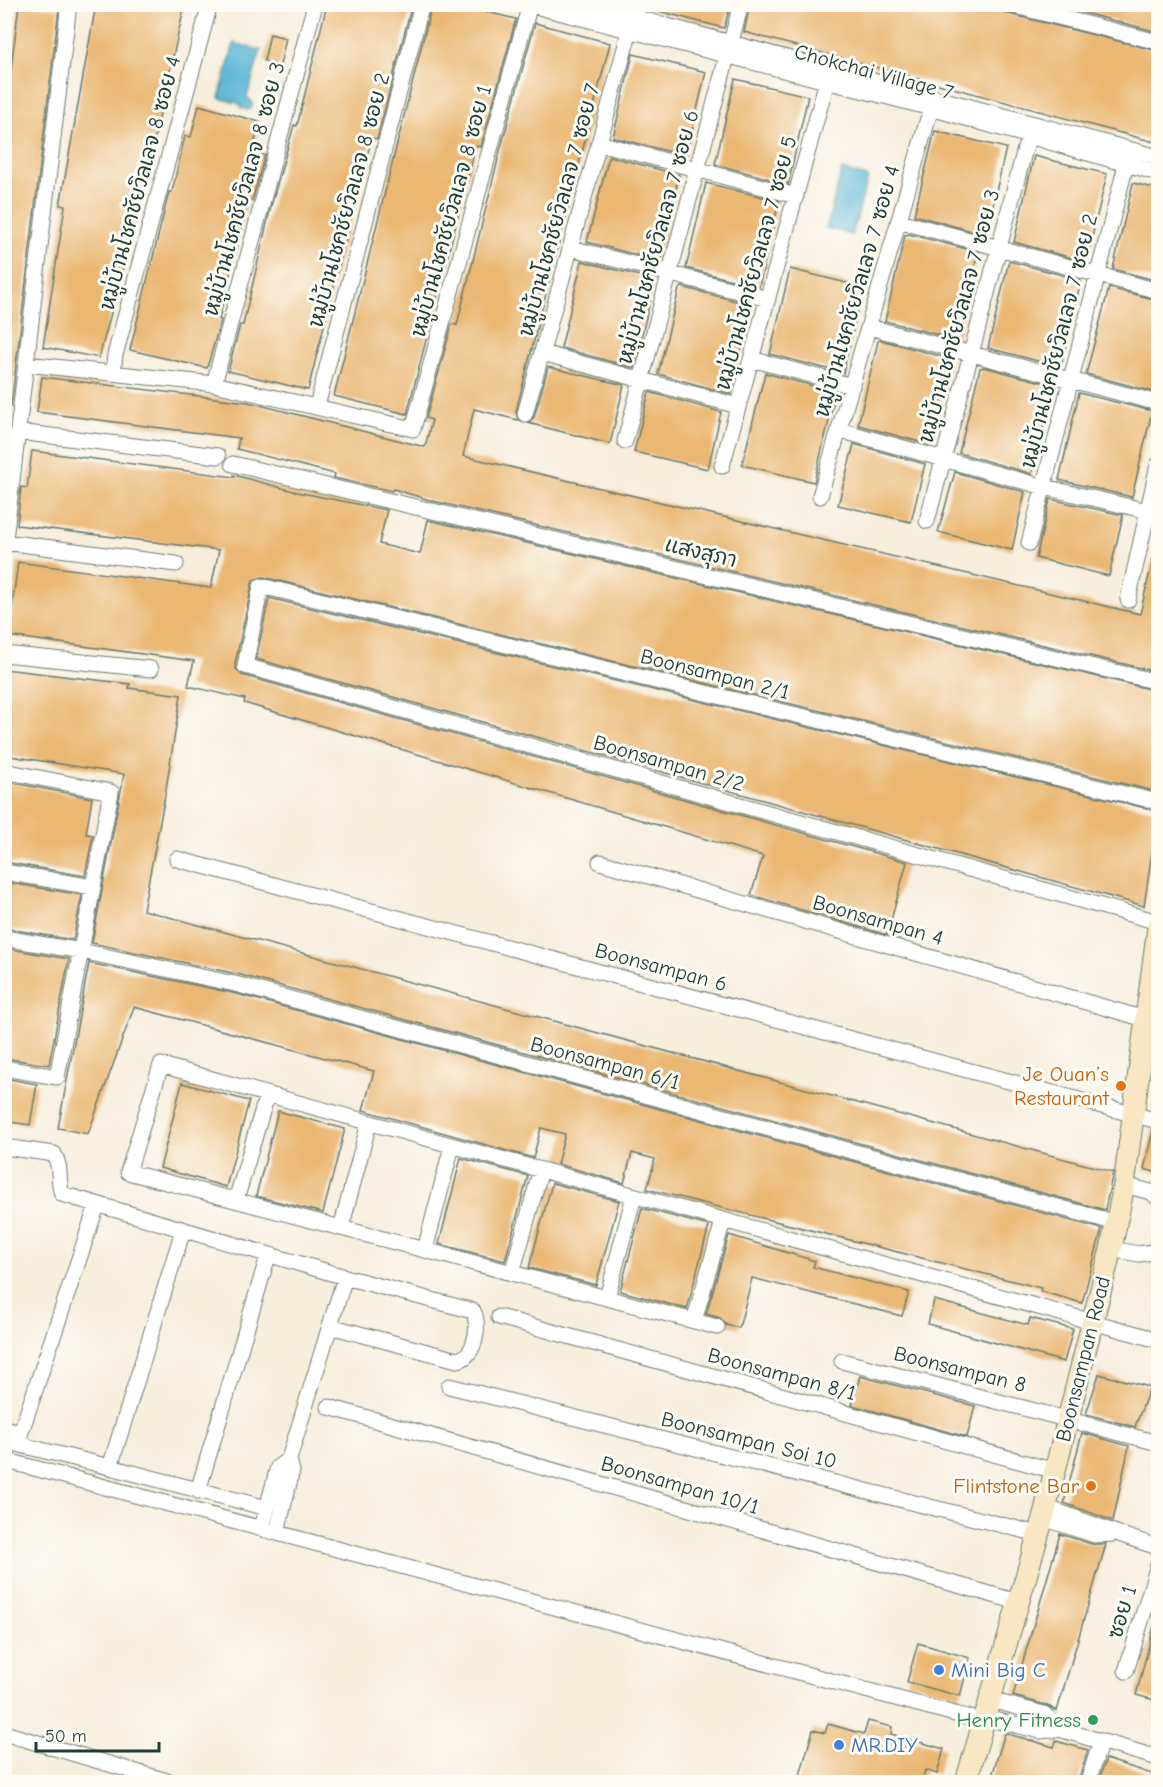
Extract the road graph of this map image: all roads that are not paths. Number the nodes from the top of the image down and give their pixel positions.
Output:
1 (69, 4) edge
2 (210, 4) edge
3 (315, 4) edge
4 (422, 4) edge
5 (741, 4) edge
6 (1007, 4) edge
7 (529, 5) edge
8 (583, 9) edge
9 (634, 18) edge
10 (1158, 42) edge
11 (728, 49) junction
12 (829, 75) junction
13 (933, 103) junction
14 (1030, 130) junction
15 (599, 143) junction
16 (1128, 156) junction
17 (1158, 157) edge
18 (697, 170) junction
19 (1158, 173) edge
20 (796, 196) junction
21 (899, 221) junction
22 (571, 248) junction
23 (999, 248) junction
24 (669, 274) junction
25 (1097, 276) junction
26 (1158, 291) edge
27 (768, 299) junction
28 (869, 327) junction
29 (542, 353) junction
30 (971, 353) junction
31 (751, 359) junction
32 (26, 364) junction
33 (113, 373) junction
34 (642, 381) junction
35 (1071, 382) junction
36 (214, 384) junction
37 (852, 386) junction
38 (1158, 403) edge
39 (317, 406) junction
40 (738, 406) junction
41 (525, 414) dead end
42 (839, 430) junction
43 (18, 432) junction
44 (625, 441) dead end
45 (218, 456) dead end
46 (943, 459) junction
47 (233, 464) dead end
48 (1158, 465) edge
49 (722, 466) dead end
50 (1044, 487) junction
51 (820, 496) dead end
52 (1148, 512) junction
53 (927, 521) dead end
54 (5, 542) edge
55 (1029, 543) dead end
56 (4, 547) edge
57 (176, 564) dead end
58 (261, 586) joint
59 (1128, 600) dead end
60 (4, 654) edge
61 (151, 669) dead end
62 (1158, 682) edge
63 (4, 771) edge
64 (1158, 802) edge
65 (177, 859) dead end
66 (600, 862) dead end
67 (4, 872) edge
68 (93, 887) junction
69 (1158, 922) edge
70 (1158, 927) edge
71 (4, 939) edge
72 (81, 951) junction
73 (1150, 1015) edge
74 (4, 1068) edge
75 (267, 1095) junction
76 (1134, 1116) junction
77 (1158, 1121) edge
78 (369, 1123) junction
79 (453, 1146) junction
80 (4, 1147) edge
81 (541, 1170) junction
82 (1124, 1185) junction
83 (634, 1196) junction
84 (1158, 1198) edge
85 (236, 1200) junction
86 (97, 1205) junction
87 (723, 1221) junction
88 (1117, 1222) junction
89 (341, 1228) junction
90 (183, 1230) junction
91 (1111, 1249) junction
92 (425, 1250) junction
93 (1158, 1251) edge
94 (268, 1256) junction
95 (512, 1273) junction
96 (345, 1277) junction
97 (607, 1298) junction
98 (499, 1317) dead end
99 (694, 1321) junction
100 (1093, 1323) junction
101 (330, 1326) junction
102 (717, 1327) dead end
103 (1158, 1340) edge
104 (842, 1361) dead end
105 (449, 1386) dead end
106 (329, 1407) dead end
107 (1068, 1418) junction
108 (4, 1428) edge
109 (21, 1432) junction
110 (1158, 1443) edge
111 (289, 1459) junction
112 (4, 1460) edge
113 (110, 1467) junction
114 (1055, 1471) junction
115 (198, 1491) junction
116 (267, 1508) junction
117 (1042, 1520) junction
118 (269, 1530) junction
119 (1158, 1547) edge
120 (1158, 1565) edge
121 (1018, 1602) junction
122 (1126, 1671) dead end
123 (987, 1714) junction
124 (4, 1734) edge
125 (1101, 1741) junction
126 (1158, 1758) edge
127 (170, 1782) edge
128 (966, 1782) edge
129 (1088, 1782) edge

1 - 32 street
2 - 33 street, หมู่บ้านโชคชัยวิลเลจ 8 ซอย 4
3 - 36 street, หมู่บ้านโชคชัยวิลเลจ 8 ซอย 3
4 - 39 street, หมู่บ้านโชคชัยวิลเลจ 8 ซอย 2
5 - 11 street, หมู่บ้านโชคชัยวิลเลจ 7 ซอย 6
6 - 10 street
7 - 8 street, Chokchai Village 7
7 - 39 street, หมู่บ้านโชคชัยวิลเลจ 8 ซอย 1
8 - 9 street, Chokchai Village 7
9 - 11 street, Chokchai Village 7
9 - 15 street, หมู่บ้านโชคชัยวิลเลจ 7 ซอย 7
11 - 12 street, Chokchai Village 7
11 - 18 street, หมู่บ้านโชคชัยวิลเลจ 7 ซอย 6
12 - 13 street, Chokchai Village 7
12 - 20 street, หมู่บ้านโชคชัยวิลเลจ 7 ซอย 5
13 - 14 street, Chokchai Village 7
13 - 21 street, หมู่บ้านโชคชัยวิลเลจ 7 ซอย 4
14 - 16 street, Chokchai Village 7
14 - 23 street, หมู่บ้านโชคชัยวิลเลจ 7 ซอย 3
15 - 18 street
15 - 22 street, หมู่บ้านโชคชัยวิลเลจ 7 ซอย 7
16 - 17 street, Chokchai Village 7
16 - 19 street, Chokchai Village 7
16 - 25 street, หมู่บ้านโชคชัยวิลเลจ 7 ซอย 2
18 - 20 street
18 - 24 street, หมู่บ้านโชคชัยวิลเลจ 7 ซอย 6
20 - 27 street, หมู่บ้านโชคชัยวิลเลจ 7 ซอย 5
21 - 23 street
21 - 28 street, หมู่บ้านโชคชัยวิลเลจ 7 ซอย 4
22 - 24 street
22 - 29 street, หมู่บ้านโชคชัยวิลเลจ 7 ซอย 7
23 - 25 street
23 - 30 street, หมู่บ้านโชคชัยวิลเลจ 7 ซอย 3
24 - 27 street
24 - 34 street, หมู่บ้านโชคชัยวิลเลจ 7 ซอย 6
25 - 26 street
25 - 35 street, หมู่บ้านโชคชัยวิลเลจ 7 ซอย 2
27 - 31 street, หมู่บ้านโชคชัยวิลเลจ 7 ซอย 5
28 - 30 street
28 - 37 street, หมู่บ้านโชคชัยวิลเลจ 7 ซอย 4
29 - 34 street
29 - 41 street, หมู่บ้านโชคชัยวิลเลจ 7 ซอย 7
30 - 35 street
30 - 46 street, หมู่บ้านโชคชัยวิลเลจ 7 ซอย 3
31 - 37 street
31 - 40 street, หมู่บ้านโชคชัยวิลเลจ 7 ซอย 5
32 - 33 street
32 - 43 street
33 - 36 street
34 - 40 street
34 - 44 street, หมู่บ้านโชคชัยวิลเลจ 7 ซอย 6
35 - 38 street
35 - 50 street, หมู่บ้านโชคชัยวิลเลจ 7 ซอย 2
36 - 39 street
37 - 42 street, หมู่บ้านโชคชัยวิลเลจ 7 ซอย 4
40 - 49 street, หมู่บ้านโชคชัยวิลเลจ 7 ซอย 5
42 - 46 street
42 - 51 street, หมู่บ้านโชคชัยวิลเลจ 7 ซอย 4
43 - 45 street
43 - 54 street
46 - 50 street
46 - 53 street, หมู่บ้านโชคชัยวิลเลจ 7 ซอย 3
47 - 62 street, แสงสุภา
48 - 52 street
50 - 52 street
50 - 55 street, หมู่บ้านโชคชัยวิลเลจ 7 ซอย 2
52 - 59 street
54 - 56 street
54 - 57 street
58 - 64 street, Boonsampan 2/1
58 - 69 street, Boonsampan 2/2
60 - 61 street
63 - 68 street
65 - 76 street, Boonsampan 6
66 - 73 street, Boonsampan 4
67 - 68 street
68 - 72 street
70 - 73 street, Boonsampan Road
71 - 72 street, Boonsampan 6/1
72 - 74 street
72 - 88 street, Boonsampan 6/1
73 - 76 street, Boonsampan Road
75 - 78 street
75 - 85 street
75 - 85 street
76 - 77 street, Boonsampan 6
76 - 82 street, Boonsampan Road
78 - 79 street
78 - 89 street
79 - 81 street
79 - 92 street
80 - 86 street
81 - 83 street
81 - 95 street
82 - 84 street
82 - 88 street, Boonsampan Road
83 - 87 street
83 - 97 street
85 - 89 street
86 - 90 street
86 - 109 street
87 - 99 street
87 - 100 street
88 - 91 street, Boonsampan Road
89 - 92 street
90 - 94 street
90 - 113 street
91 - 93 street
91 - 100 street, Boonsampan Road
92 - 95 street
94 - 96 street
94 - 115 street
95 - 97 street
96 - 101 street
96 - 101 street
97 - 99 street
98 - 114 street, Boonsampan 8/1
99 - 102 street
100 - 103 street
100 - 107 street, Boonsampan Road
101 - 111 street
104 - 107 street, Boonsampan 8
105 - 117 street, Boonsampan Soi 10
106 - 121 street, Boonsampan 10/1
107 - 110 street, Boonsampan 8
107 - 114 street, Boonsampan Road
108 - 109 street
109 - 113 street
111 - 116 street
111 - 118 street
112 - 118 street
113 - 115 street
114 - 117 street, Boonsampan Road
115 - 116 street
116 - 118 street
117 - 119 street, Boonsampan Soi 10
117 - 121 street, Boonsampan Road
118 - 123 street
120 - 122 street, ซอย 1
121 - 123 street, Boonsampan Road
123 - 125 street
123 - 128 street, Boonsampan Road
124 - 127 street
125 - 126 street
125 - 129 street

